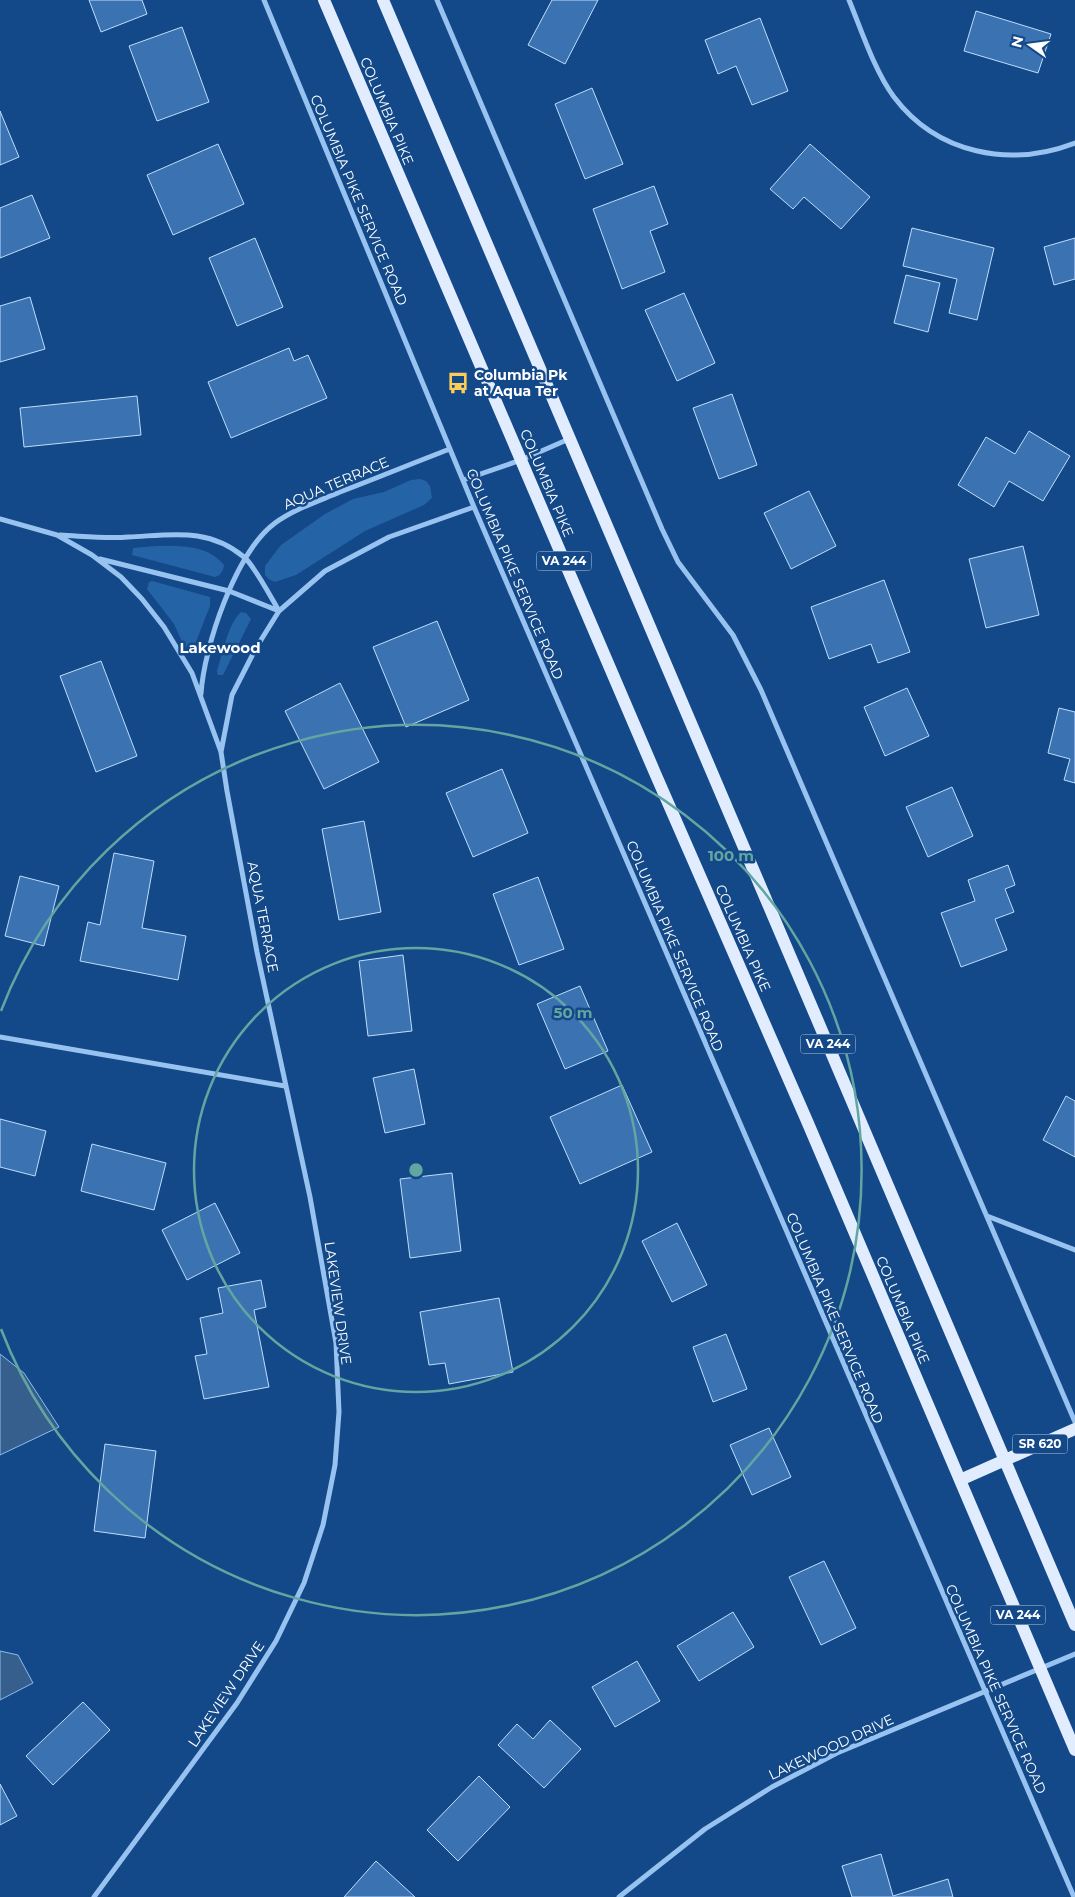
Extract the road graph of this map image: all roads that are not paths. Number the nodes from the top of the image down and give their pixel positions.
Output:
1 (264, 0) edge
2 (324, 0) edge
3 (383, 0) edge
4 (437, 0) edge
5 (849, 0) edge
6 (1075, 143) edge
7 (570, 438) junction
8 (450, 448) junction
9 (521, 460) junction
10 (463, 480) junction
11 (474, 507) junction
12 (0, 519) edge
13 (57, 535) junction
14 (97, 558) junction
15 (246, 558) junction
16 (229, 592) junction
17 (279, 612) junction
18 (201, 698) junction
19 (221, 752) junction
20 (0, 1036) edge
21 (285, 1086) junction
22 (987, 1216) junction
23 (1075, 1250) edge
24 (1075, 1422) edge
25 (1075, 1429) edge
26 (1005, 1460) junction
27 (960, 1480) junction
28 (1075, 1625) edge
29 (1075, 1654) edge
30 (1041, 1668) junction
31 (984, 1691) junction
32 (1075, 1750) edge
33 (94, 1897) edge
34 (618, 1897) edge
35 (1074, 1897) edge

1 - 8 street, COLUMBIA PIKE SERVICE ROAD
2 - 9 main road, COLUMBIA PIKE / VA 244
3 - 7 main road, VA 244
4 - 22 street
5 - 6 street
7 - 9 street
7 - 26 main road, VA 244
8 - 10 street, COLUMBIA PIKE SERVICE ROAD
8 - 15 street, AQUA TERRACE
9 - 10 street
9 - 27 main road, COLUMBIA PIKE / VA 244
10 - 11 street, COLUMBIA PIKE SERVICE ROAD
11 - 17 street, AQUA TERRACE
11 - 31 street, COLUMBIA PIKE SERVICE ROAD
12 - 13 street, AQUA TERRACE
13 - 14 street, AQUA TERRACE
13 - 15 street, AQUA TERRACE
14 - 16 street, AQUA TERRACE
14 - 18 street, AQUA TERRACE
15 - 16 street, AQUA TERRACE
15 - 17 street, AQUA TERRACE
16 - 17 street, AQUA TERRACE
16 - 18 street, AQUA TERRACE
17 - 19 street, AQUA TERRACE
18 - 19 street, AQUA TERRACE
19 - 21 street, AQUA TERRACE
20 - 21 street
21 - 33 street, LAKEVIEW DRIVE
22 - 23 street
22 - 24 street
25 - 26 main road, SR 620
26 - 27 main road, SR 620
26 - 28 main road, VA 244
27 - 30 main road, COLUMBIA PIKE / VA 244
29 - 30 street, LAKEWOOD DRIVE
30 - 31 street, LAKEWOOD DRIVE
30 - 32 main road, COLUMBIA PIKE / VA 244
31 - 34 street, LAKEWOOD DRIVE
31 - 35 street, COLUMBIA PIKE SERVICE ROAD

